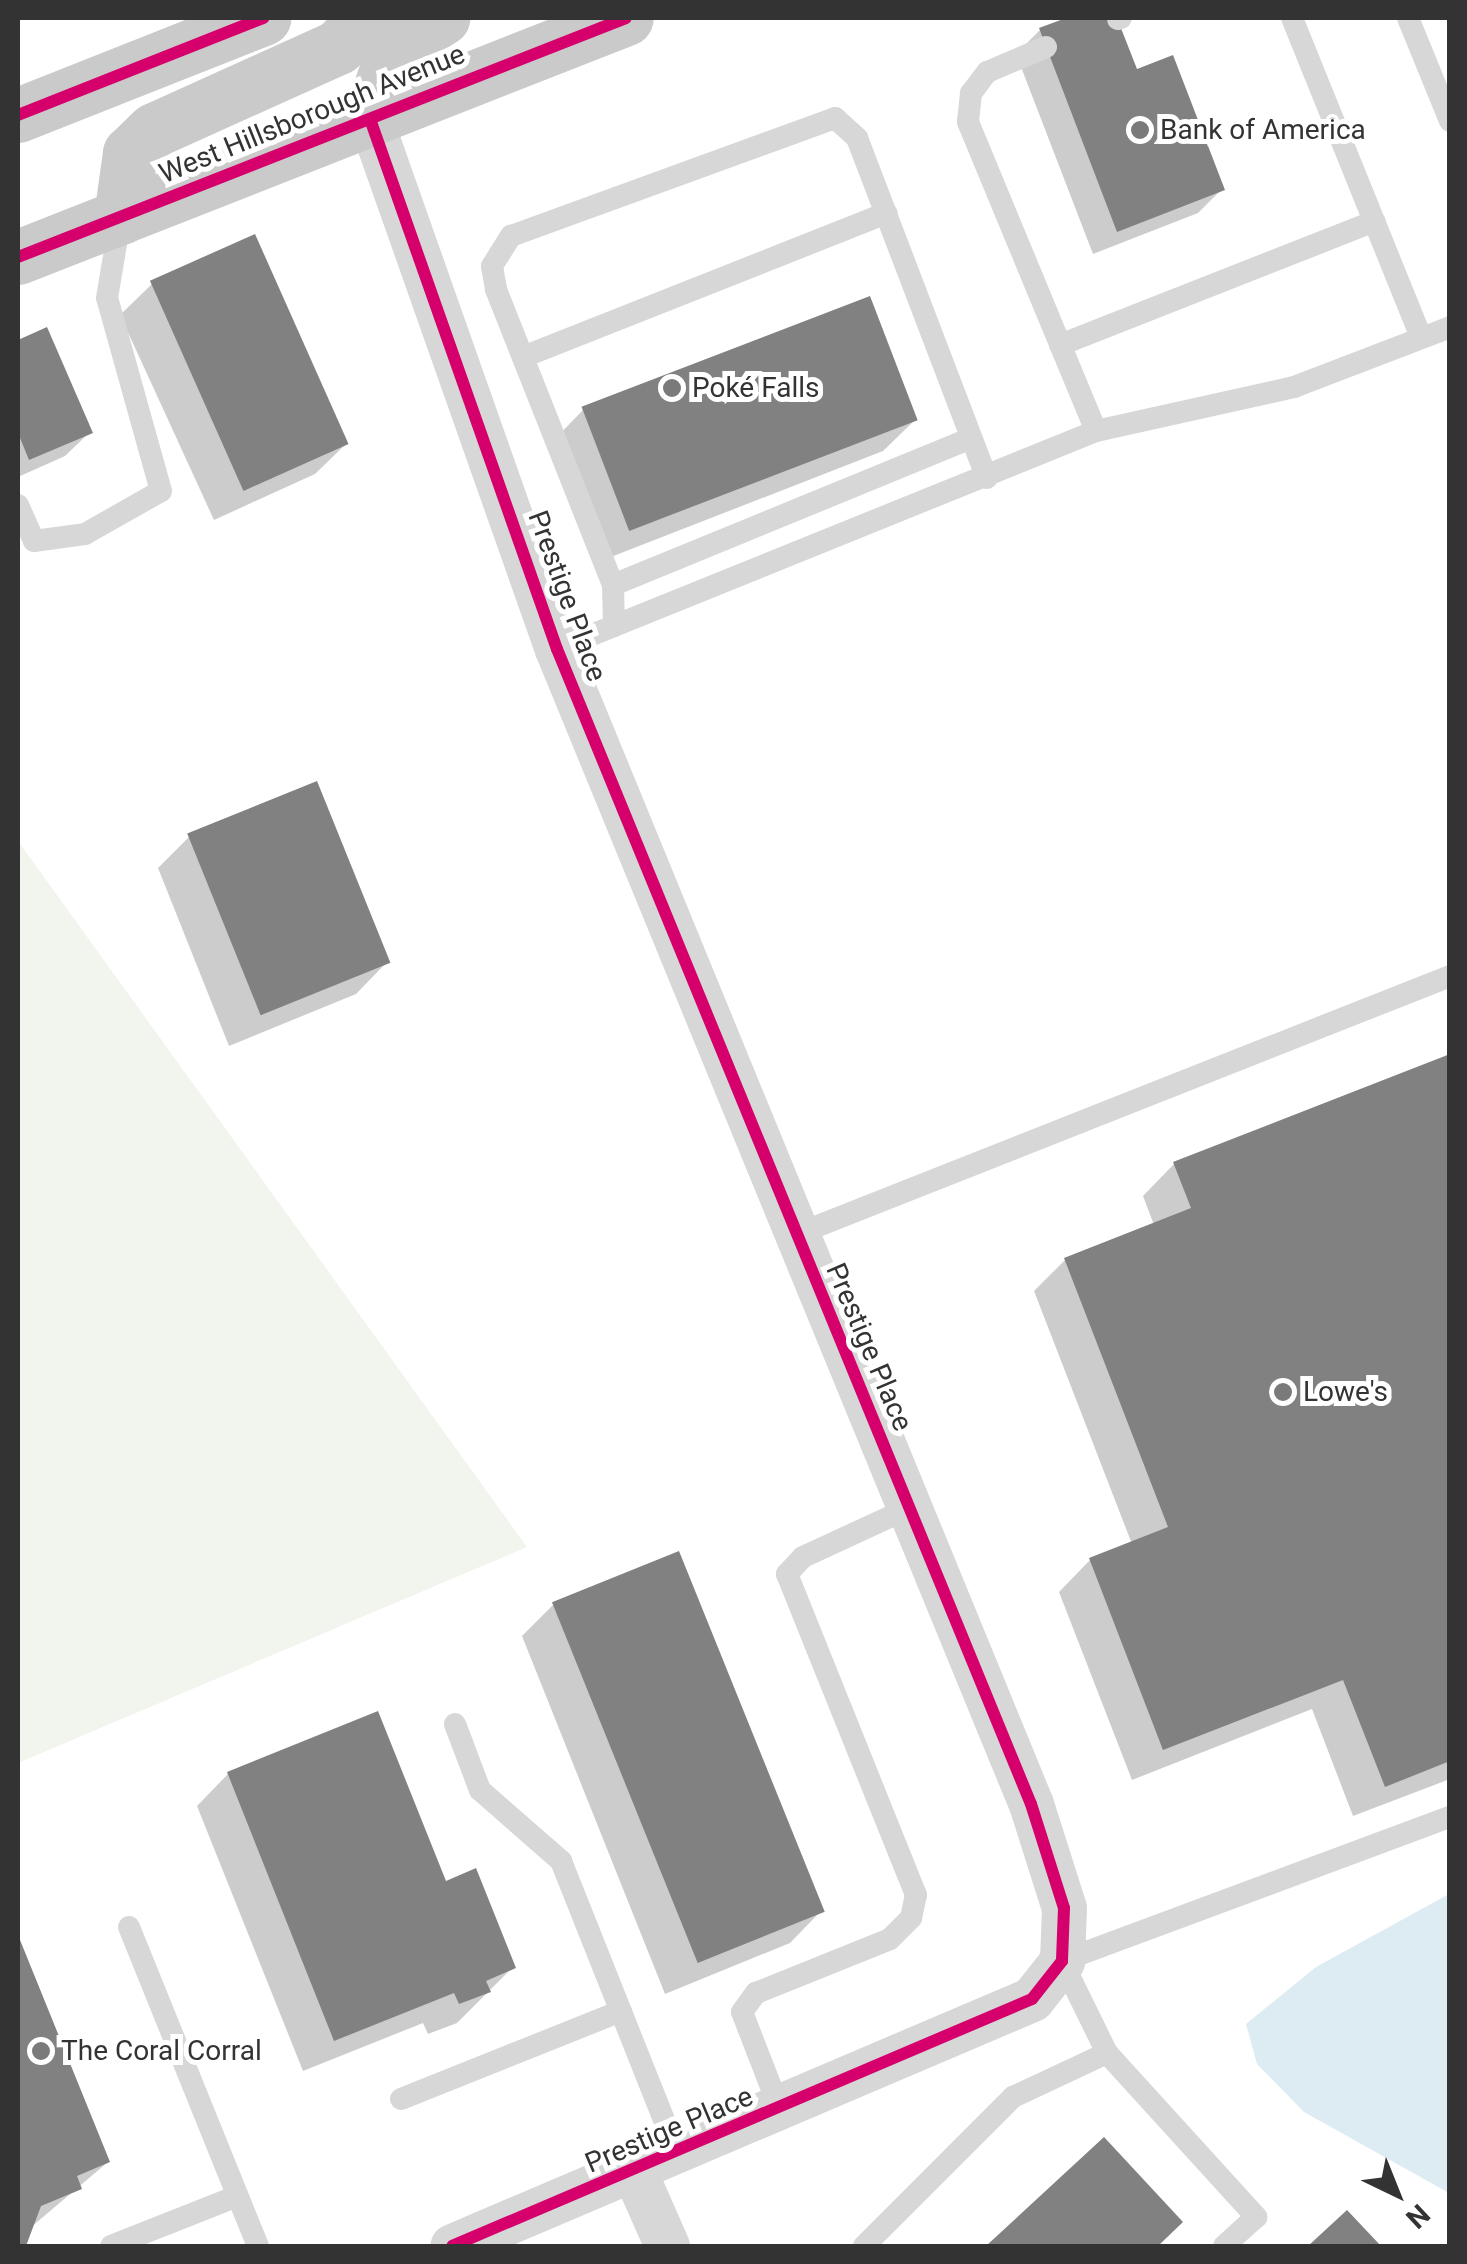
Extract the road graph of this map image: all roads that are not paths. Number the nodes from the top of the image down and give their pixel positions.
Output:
1 (263, 18) edge
2 (365, 18) edge
3 (442, 18) edge
4 (626, 18) edge
5 (1292, 18) edge
6 (1408, 18) edge
7 (1046, 47) dead end
8 (18, 115) edge
9 (370, 118) junction
10 (1450, 121) edge
11 (886, 214) junction
12 (121, 217) junction
13 (1374, 221) junction
14 (18, 258) edge
15 (1450, 327) edge
16 (1421, 338) junction
17 (1060, 346) junction
18 (522, 357) junction
19 (1096, 431) junction
20 (971, 438) junction
21 (987, 478) junction
22 (18, 505) edge
23 (613, 585) junction
24 (614, 626) junction
25 (558, 649) junction
26 (1450, 976) edge
27 (795, 1235) junction
28 (908, 1508) junction
29 (455, 1724) dead end
30 (1450, 1816) edge
31 (129, 1927) dead end
32 (1062, 1961) junction
33 (621, 2011) junction
34 (1107, 2053) junction
35 (401, 2099) dead end
36 (780, 2110) junction
37 (678, 2154) junction
38 (635, 2173) junction
39 (238, 2196) junction
40 (111, 2246) edge
41 (258, 2246) edge
42 (452, 2246) edge
43 (667, 2246) edge
44 (864, 2246) edge
45 (1224, 2246) edge

1 - 8 main road
2 - 12 main road
3 - 9 main road
4 - 9 main road, West Hillsborough Avenue
5 - 13 lane
6 - 10 lane
7 - 17 lane
9 - 12 main road, West Hillsborough Avenue
9 - 25 street, Prestige Place
11 - 18 lane
11 - 18 lane
11 - 20 lane
12 - 14 main road, West Hillsborough Avenue
12 - 22 lane
13 - 16 lane
13 - 17 lane
15 - 16 lane
16 - 19 lane
17 - 19 lane
18 - 23 lane
19 - 21 lane
20 - 21 lane
20 - 23 lane
21 - 24 lane
23 - 24 lane
24 - 25 lane
25 - 27 street, Prestige Place
26 - 27 lane
27 - 28 street, Prestige Place
28 - 32 street, Prestige Place
28 - 36 lane
29 - 33 lane
30 - 32 lane
31 - 39 lane
32 - 34 lane
32 - 36 street, Prestige Place
33 - 35 lane
33 - 37 lane
34 - 44 lane
34 - 45 lane
36 - 37 street, Prestige Place
37 - 38 street, Prestige Place
38 - 42 street, Prestige Place
38 - 43 street
39 - 40 lane
39 - 41 lane

